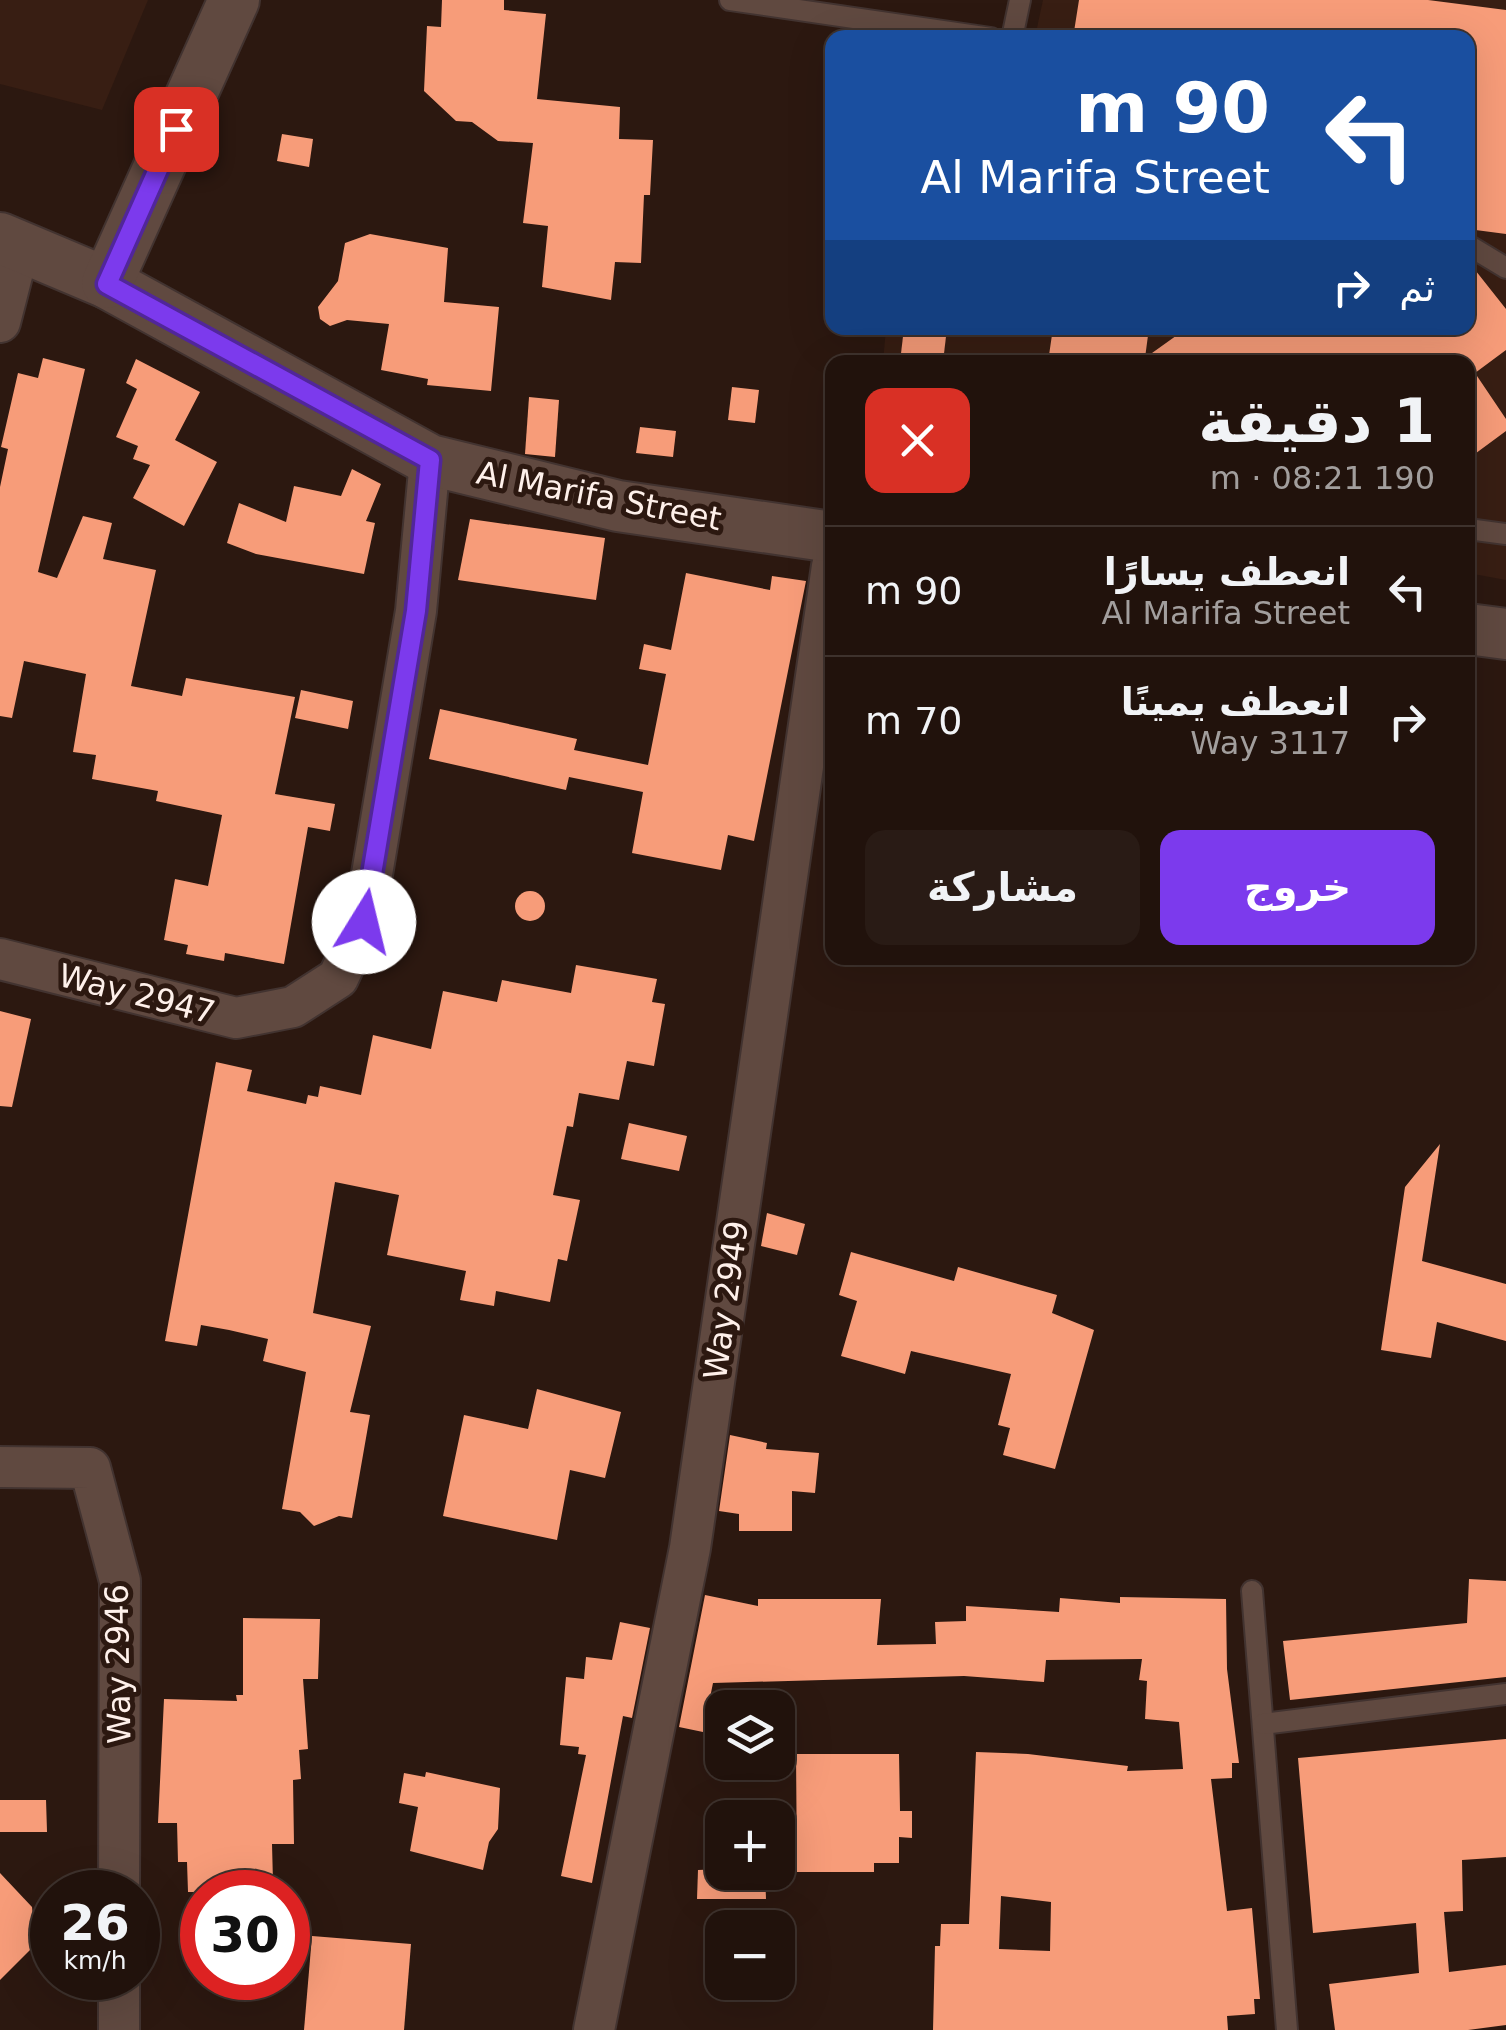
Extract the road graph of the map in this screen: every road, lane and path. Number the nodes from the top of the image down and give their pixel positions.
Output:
1 (234, 0) edge
2 (730, 0) edge
3 (1020, 0) edge
4 (936, 30) edge
5 (1014, 30) edge
6 (10, 243) edge
7 (1475, 249) edge
8 (1506, 268) edge
9 (107, 284) junction
10 (0, 322) edge
11 (430, 460) junction
12 (1475, 530) edge
13 (1506, 534) edge
14 (825, 536) edge
15 (825, 614) edge
16 (1475, 629) edge
17 (1506, 634) edge
18 (0, 959) edge
19 (0, 1467) edge
20 (1252, 1591) dead end
21 (1506, 1694) edge
22 (1263, 1724) junction
23 (119, 1870) edge
24 (119, 2000) edge
25 (119, 2030) edge
26 (594, 2030) edge
27 (1288, 2030) edge

1 - 9 street
2 - 4 lane
3 - 5 lane
6 - 9 street, Al Marifa Street
6 - 10 street
7 - 8 lane
9 - 11 street, Al Marifa Street
11 - 14 street, Al Marifa Street
11 - 18 street, Way 2947
12 - 13 lane
15 - 26 street, Way 2949
16 - 17 street
19 - 23 street, Way 2946
20 - 22 lane
21 - 22 lane
22 - 27 lane
24 - 25 street

